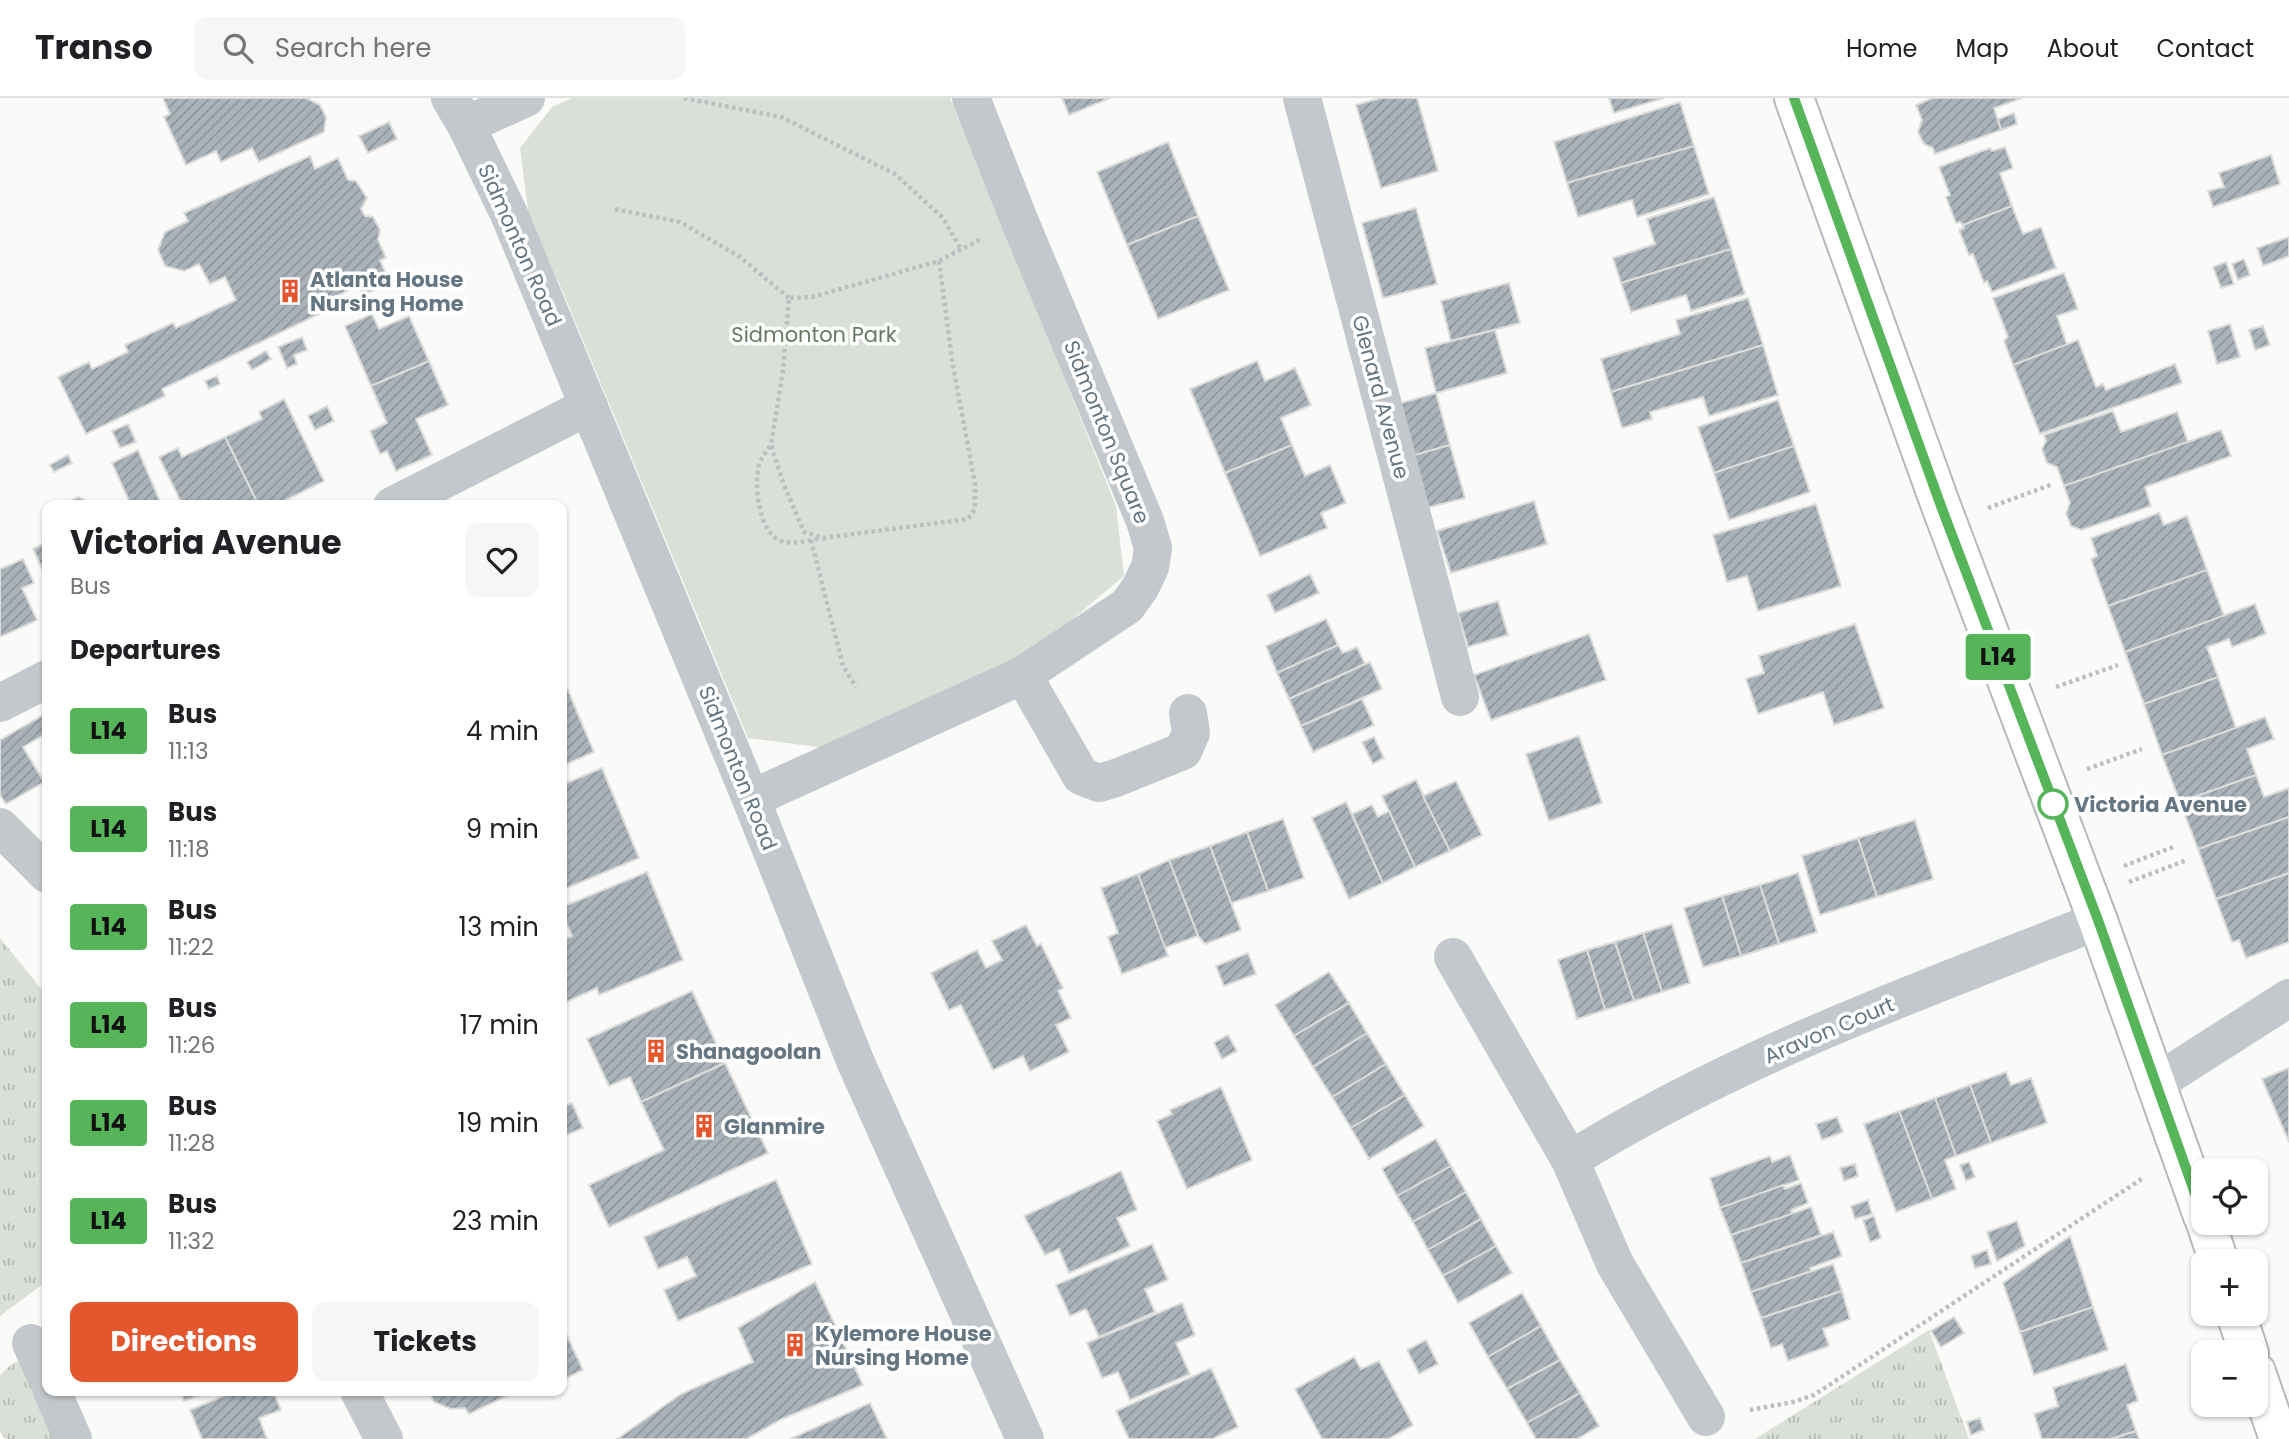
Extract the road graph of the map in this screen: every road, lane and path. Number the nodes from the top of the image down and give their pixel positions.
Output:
1 (526, 98) edge
2 (684, 98) edge
3 (971, 98) edge
4 (1302, 98) edge
5 (1794, 98) edge
6 (458, 111) edge
7 (615, 209) dead end
8 (1020, 222) junction
9 (961, 249) junction
10 (939, 261) junction
11 (789, 298) junction
12 (589, 406) junction
13 (771, 445) junction
14 (2053, 484) dead end
15 (404, 500) edge
16 (1984, 509) dead end
17 (823, 538) junction
18 (811, 540) junction
19 (2118, 665) dead end
20 (1023, 675) junction
21 (42, 682) edge
22 (856, 687) dead end
23 (2046, 690) dead end
24 (1460, 697) dead end
25 (0, 703) edge
26 (1188, 713) dead end
27 (2142, 749) dead end
28 (2077, 774) dead end
29 (751, 799) junction
30 (0, 827) edge
31 (2176, 846) dead end
32 (2187, 860) dead end
33 (42, 869) edge
34 (2111, 870) dead end
35 (2117, 886) dead end
36 (2098, 920) junction
37 (1453, 957) dead end
38 (2289, 998) edge
39 (2156, 1083) junction
40 (2182, 1153) junction
41 (1570, 1160) junction
42 (2191, 1180) edge
43 (31, 1343) dead end
44 (42, 1368) edge
45 (54, 1396) edge
46 (362, 1396) edge
47 (2268, 1407) edge
48 (1706, 1417) joint
49 (73, 1439) edge
50 (384, 1439) edge
51 (1025, 1439) edge
52 (2279, 1439) edge

1 - 6 street
2 - 9 path
3 - 8 street, Sidmonton Square
4 - 24 street, Glenard Avenue
5 - 36 main road
6 - 12 street, Sidmonton Road
7 - 11 path
8 - 9 path
8 - 20 street, Sidmonton Square
9 - 10 path
10 - 11 path
10 - 17 path
11 - 13 path
12 - 15 street
12 - 29 street, Sidmonton Road
13 - 17 path
13 - 18 path
14 - 16 path
17 - 18 path
18 - 22 path
19 - 23 path
20 - 26 street
20 - 29 street, Sidmonton Square
21 - 25 street
27 - 28 path
29 - 51 street, Sidmonton Road
30 - 33 street
31 - 34 path
32 - 35 path
36 - 39 main road
36 - 41 street, Aravon Court
37 - 41 street
38 - 39 street
39 - 40 main road
40 - 42 main road
40 - 48 path
41 - 48 street
43 - 44 street
45 - 49 street
46 - 50 street
47 - 52 main road

